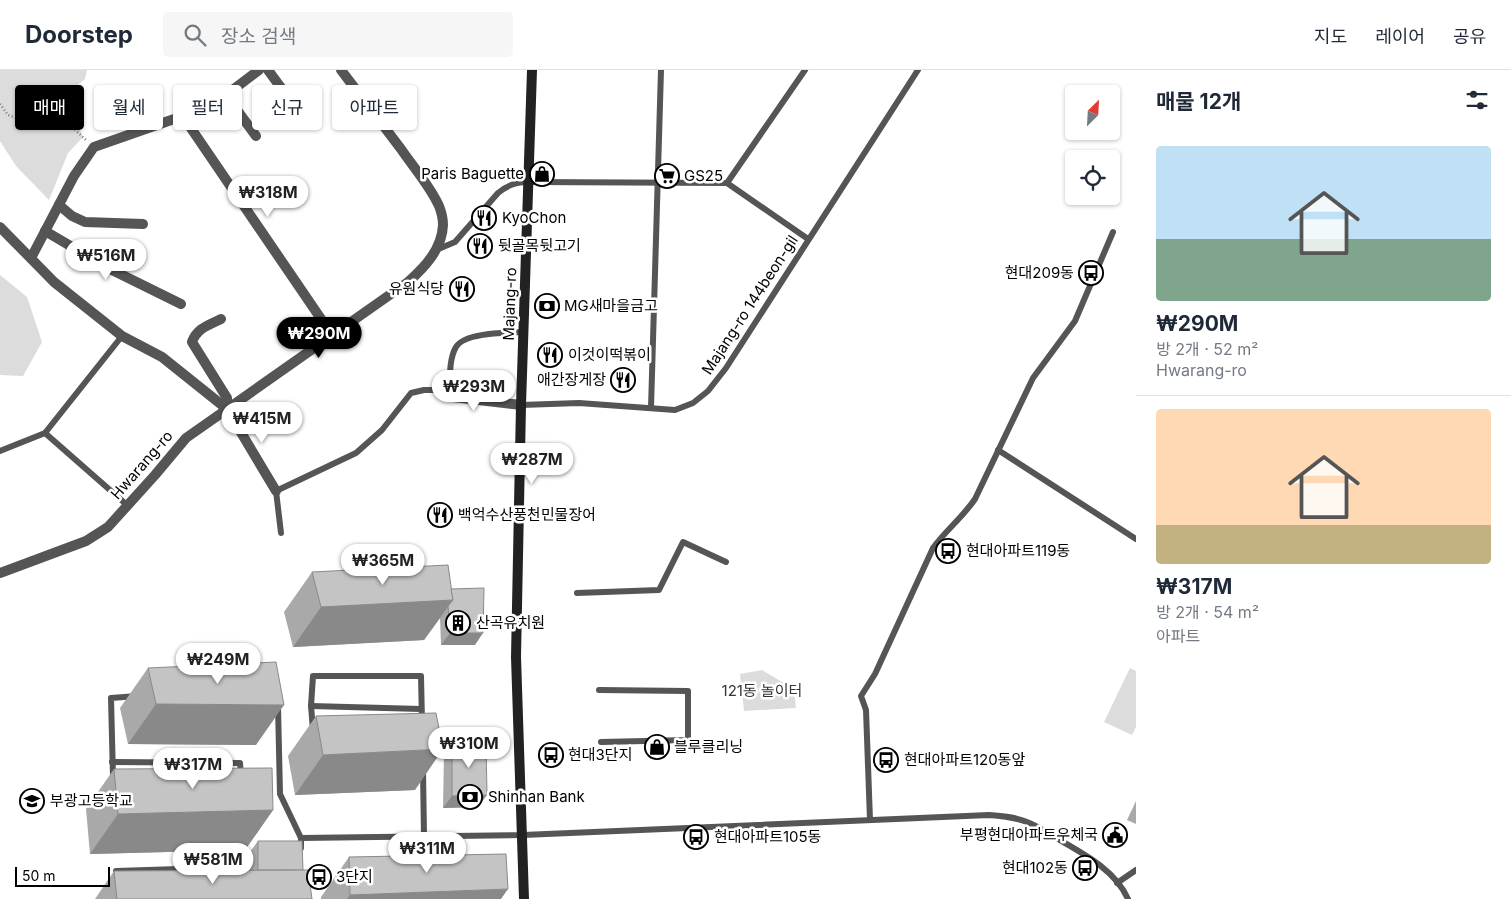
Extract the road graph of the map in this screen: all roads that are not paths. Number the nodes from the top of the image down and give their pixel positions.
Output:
1 (259, 70) edge
2 (268, 70) edge
3 (342, 70) edge
4 (532, 70) edge
5 (660, 70) edge
6 (805, 70) edge
7 (918, 70) edge
8 (239, 85) edge
9 (279, 85) edge
10 (242, 117) edge
11 (173, 118) edge
12 (192, 130) edge
13 (256, 136) dead end
14 (529, 182) junction
15 (658, 182) junction
16 (727, 183) junction
17 (59, 205) junction
18 (143, 224) dead end
19 (0, 227) edge
20 (45, 231) junction
21 (1113, 232) dead end
22 (808, 239) junction
23 (436, 250) junction
24 (31, 258) junction
25 (180, 304) dead end
26 (221, 319) dead end
27 (524, 332) junction
28 (332, 335) junction
29 (122, 336) junction
30 (450, 390) junction
31 (521, 405) junction
32 (652, 408) junction
33 (227, 409) junction
34 (44, 433) junction
35 (998, 450) junction
36 (0, 451) edge
37 (276, 491) junction
38 (127, 505) junction
39 (281, 533) dead end
40 (1136, 539) edge
41 (726, 562) dead end
42 (0, 572) edge
43 (577, 593) dead end
44 (599, 690) dead end
45 (140, 695) dead end
46 (277, 700) edge
47 (311, 706) junction
48 (422, 709) junction
49 (422, 733) edge
50 (313, 734) dead end
51 (601, 742) dead end
52 (422, 760) edge
53 (112, 762) junction
54 (241, 780) edge
55 (113, 789) edge
56 (271, 794) edge
57 (280, 794) junction
58 (870, 820) junction
59 (523, 835) junction
60 (424, 836) junction
61 (301, 838) junction
62 (302, 855) edge
63 (1136, 870) edge
64 (241, 883) edge
65 (1117, 883) junction
66 (116, 890) edge
67 (524, 899) edge
68 (1128, 899) edge

1 - 8 street
2 - 9 street
3 - 23 street, Hwarang-ro
4 - 14 main road, Majang-ro
5 - 15 lane
6 - 16 lane
7 - 22 lane, Majang-ro 144beon-gil
10 - 13 street
11 - 17 street
12 - 28 street
14 - 15 lane
14 - 23 lane
14 - 27 main road, Majang-ro
15 - 16 lane
15 - 32 lane
16 - 22 lane
17 - 18 street
17 - 20 street
19 - 24 street
20 - 24 street
20 - 25 street
21 - 35 lane
22 - 32 lane, Majang-ro 144beon-gil
23 - 28 street, Hwarang-ro
24 - 29 street
26 - 33 street
27 - 30 lane
27 - 31 main road, Majang-ro
28 - 33 street, Hwarang-ro
29 - 33 street
29 - 34 lane
30 - 31 street
30 - 37 lane
31 - 32 lane, Majang-ro 144beon-gil
31 - 59 main road, Majang-ro
33 - 37 street
33 - 38 street, Hwarang-ro
34 - 36 lane
34 - 38 lane
35 - 40 lane
35 - 58 lane
37 - 39 lane
38 - 42 street, Hwarang-ro
41 - 43 lane
44 - 51 lane
45 - 53 lane
46 - 57 lane
47 - 48 lane
47 - 48 lane
47 - 50 lane
48 - 49 lane
52 - 60 lane
53 - 54 lane
53 - 55 lane
56 - 57 lane
57 - 61 lane
58 - 59 lane
58 - 65 lane
59 - 60 lane
59 - 67 main road, Majang-ro
60 - 61 lane
61 - 62 lane
63 - 65 lane
64 - 66 lane
65 - 68 lane

